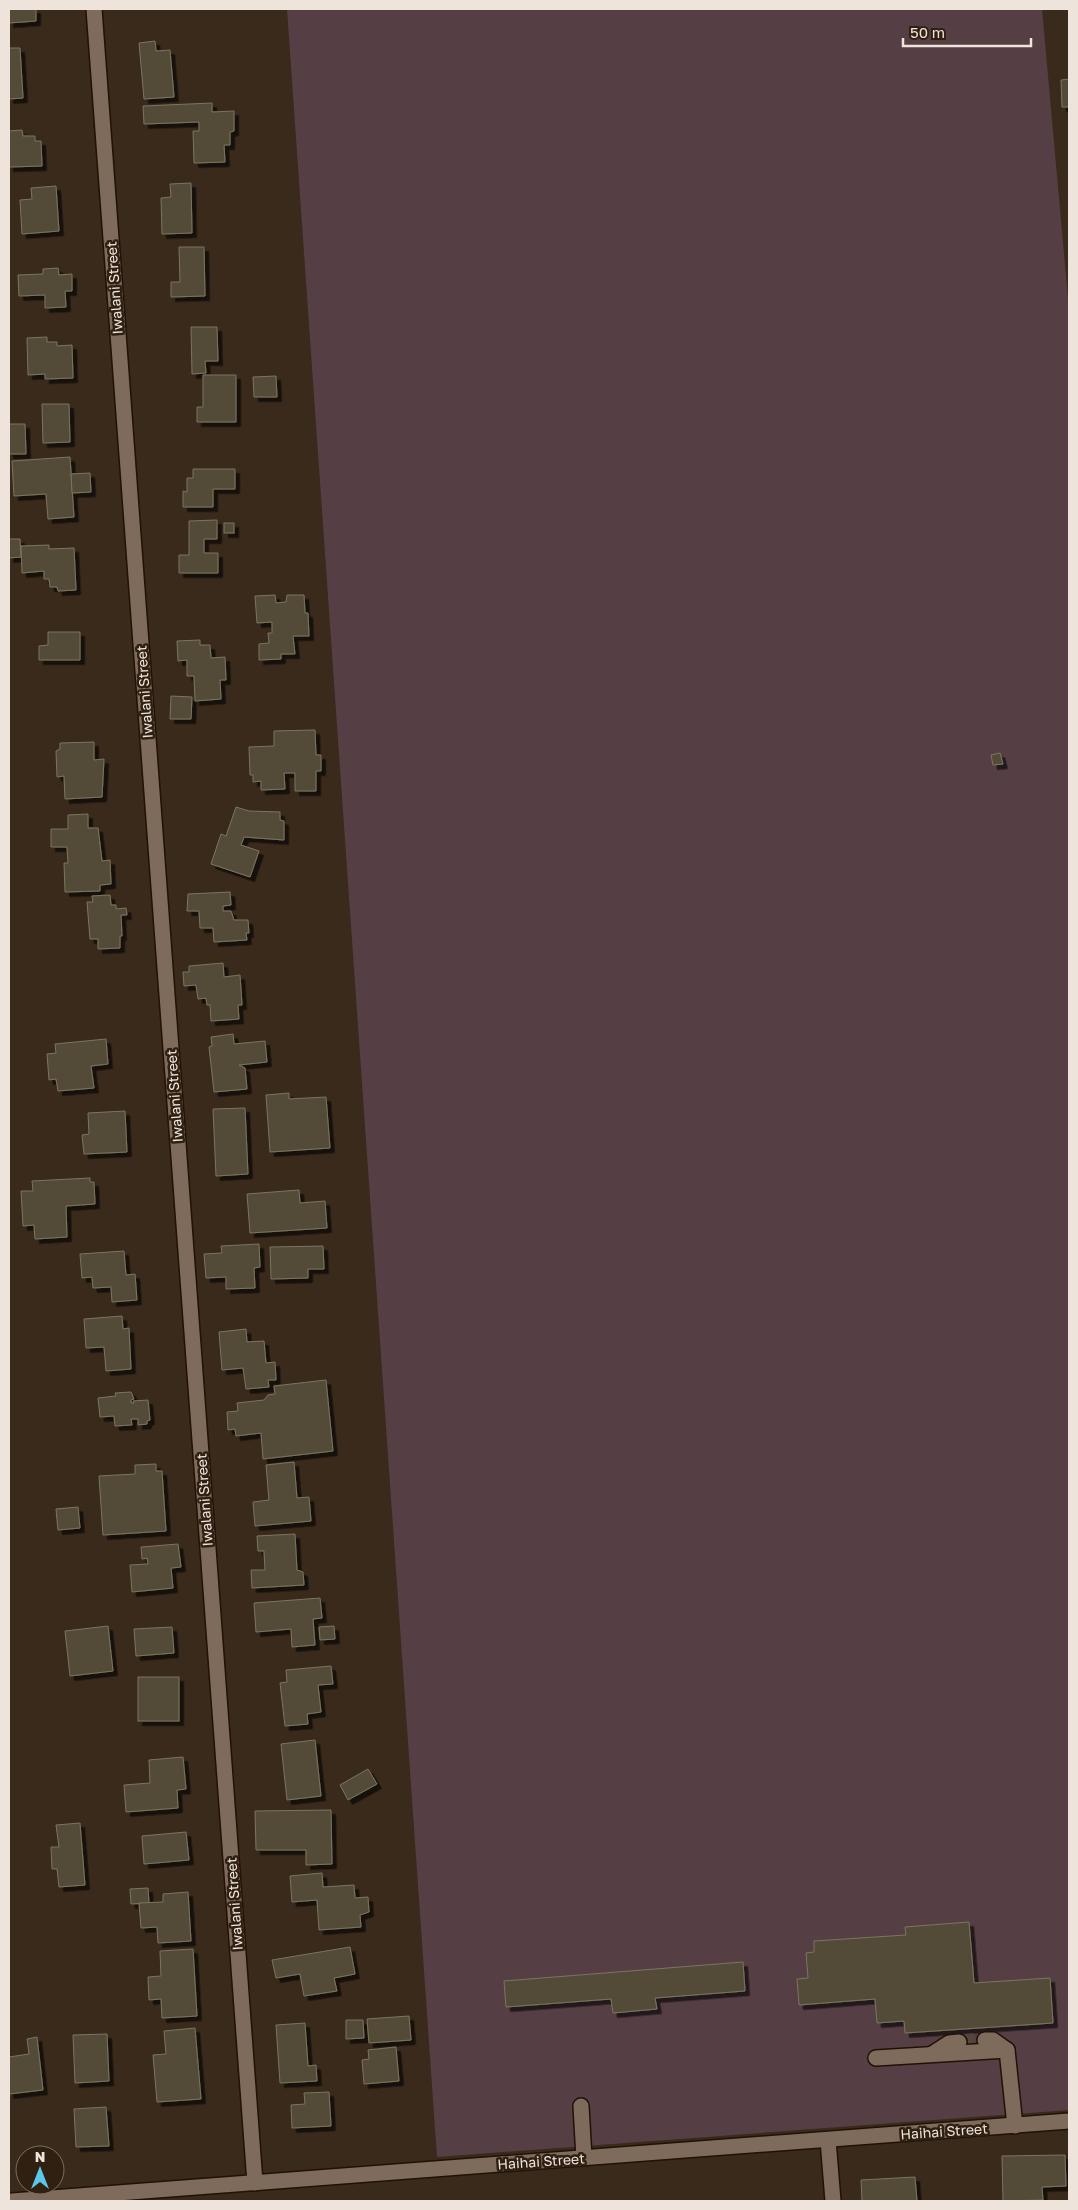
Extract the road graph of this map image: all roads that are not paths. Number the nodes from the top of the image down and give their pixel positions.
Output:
1 (94, 9) edge
2 (985, 2040) tunnel mouth
3 (959, 2042) tunnel mouth
4 (1007, 2050) junction
5 (930, 2055) junction
6 (876, 2058) dead end
7 (581, 2106) dead end
8 (1069, 2121) edge
9 (1014, 2126) junction
10 (828, 2140) junction
11 (584, 2158) junction
12 (255, 2183) junction
13 (12, 2201) edge
14 (834, 2201) edge

1 - 12 street, Iwalani Street
2 - 4 street
3 - 5 street
4 - 5 street
4 - 9 street
5 - 6 street
7 - 11 street
8 - 9 street, Haihai Street
9 - 10 street, Haihai Street
10 - 11 street, Haihai Street
10 - 14 street
11 - 12 street, Haihai Street
12 - 13 street, Haihai Street

